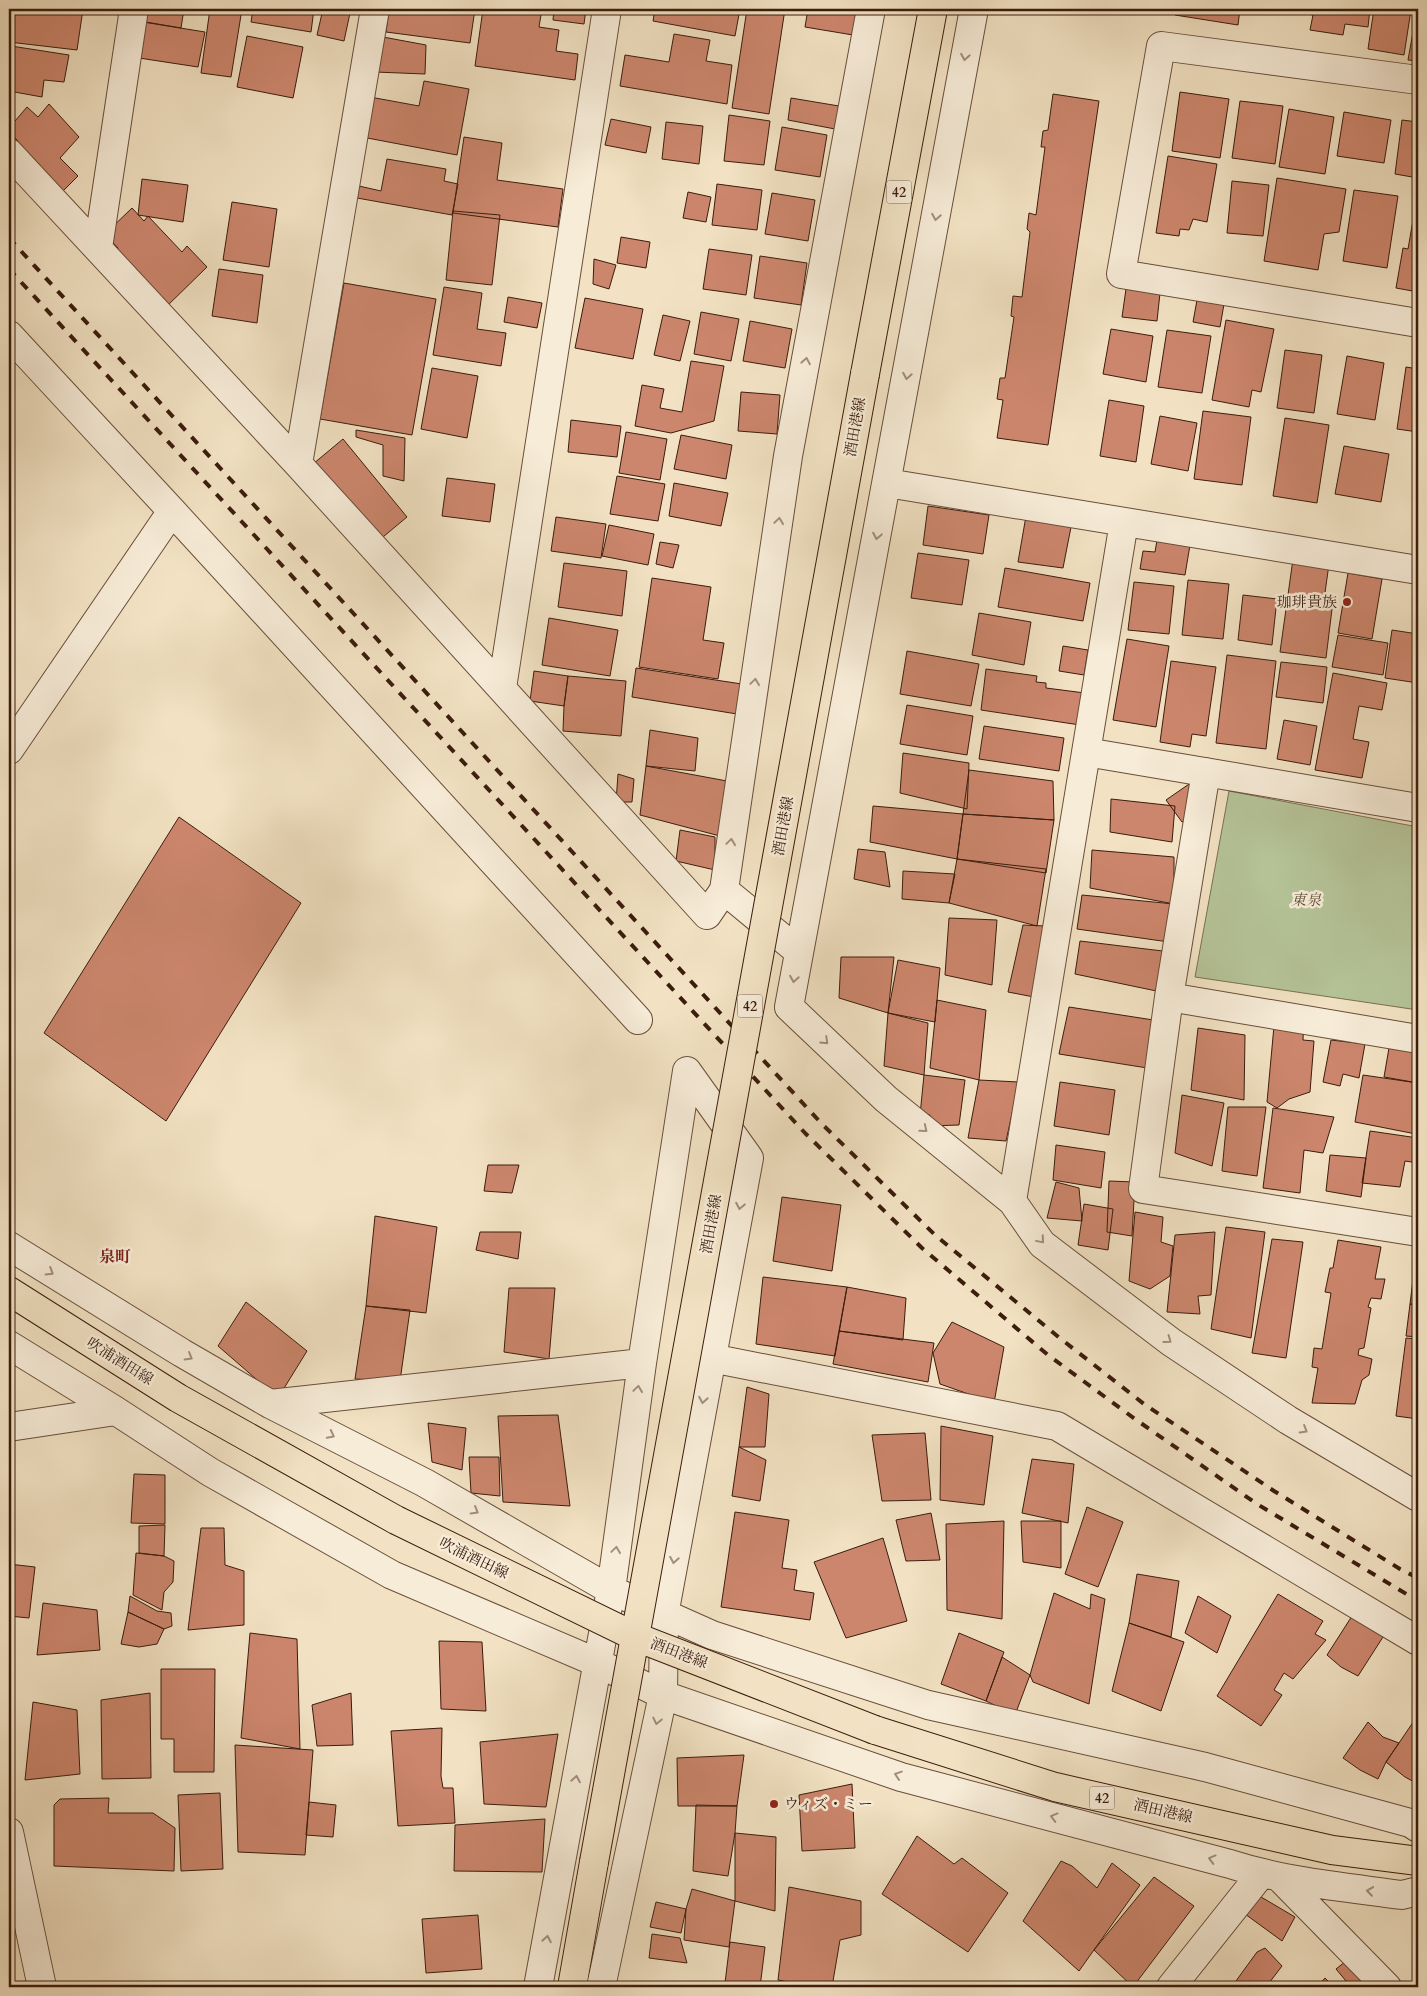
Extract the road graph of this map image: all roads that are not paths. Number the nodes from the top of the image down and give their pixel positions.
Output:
1 (134, 9) edge
2 (375, 9) edge
3 (607, 9) edge
4 (871, 9) edge
5 (933, 9) edge
6 (974, 9) edge
7 (1418, 80) edge
8 (9, 153) edge
9 (98, 248) junction
10 (1418, 323) edge
11 (9, 335) edge
12 (298, 464) junction
13 (887, 484) junction
14 (172, 511) junction
15 (1124, 522) junction
16 (1418, 570) edge
17 (502, 688) junction
18 (9, 750) edge
19 (1086, 752) junction
20 (1206, 772) junction
21 (1418, 808) edge
22 (724, 890) junction
23 (798, 952) junction
24 (1169, 997) junction
25 (638, 1020) dead end
26 (1418, 1039) edge
27 (1012, 1200) junction
28 (1418, 1232) edge
29 (9, 1246) edge
30 (9, 1292) edge
31 (9, 1345) edge
32 (711, 1358) junction
33 (642, 1363) junction
34 (270, 1404) junction
35 (116, 1411) junction
36 (9, 1427) edge
37 (1418, 1497) edge
38 (610, 1590) junction
39 (664, 1615) junction
40 (636, 1637) junction
41 (1418, 1641) edge
42 (598, 1663) junction
43 (663, 1695) junction
44 (1418, 1828) edge
45 (9, 1832) edge
46 (1418, 1861) edge
47 (1271, 1876) junction
48 (1418, 1890) edge
49 (42, 1987) edge
50 (538, 1987) edge
51 (572, 1987) edge
52 (602, 1987) edge
53 (1171, 1987) edge
54 (1387, 1987) edge

1 - 9 street
2 - 12 street
3 - 17 street
22 -> 4 street
5 - 40 main road, 酒田港線 / 42, bridge
6 -> 13 street
7 - 10 street
8 - 9 street
9 - 12 street
11 - 14 street
12 - 17 street
13 - 15 street
13 -> 23 street
14 - 18 street
14 - 25 street
15 - 16 street
15 - 19 street
17 - 22 street
19 - 20 street
19 - 27 street
20 - 21 street
20 - 24 street
22 - 23 street
23 -> 27 street
24 - 26 street
24 - 28 street
27 -> 37 street
29 -> 34 street
30 - 40 main road, 吹浦酒田線, bridge
31 - 35 street
33 -> 32 street
32 -> 39 street
32 - 41 street
33 - 34 street
38 -> 33 street
34 -> 38 street
35 - 36 street
35 - 42 street
38 - 39 street
38 - 42 street
39 - 43 street
39 - 44 street
40 - 46 main road, 酒田港線 / 42, bridge
40 - 51 main road, bridge
42 - 43 street
50 -> 42 street
47 -> 43 street
43 -> 52 street
45 - 49 street
48 -> 47 street
47 - 53 street
47 - 54 street

